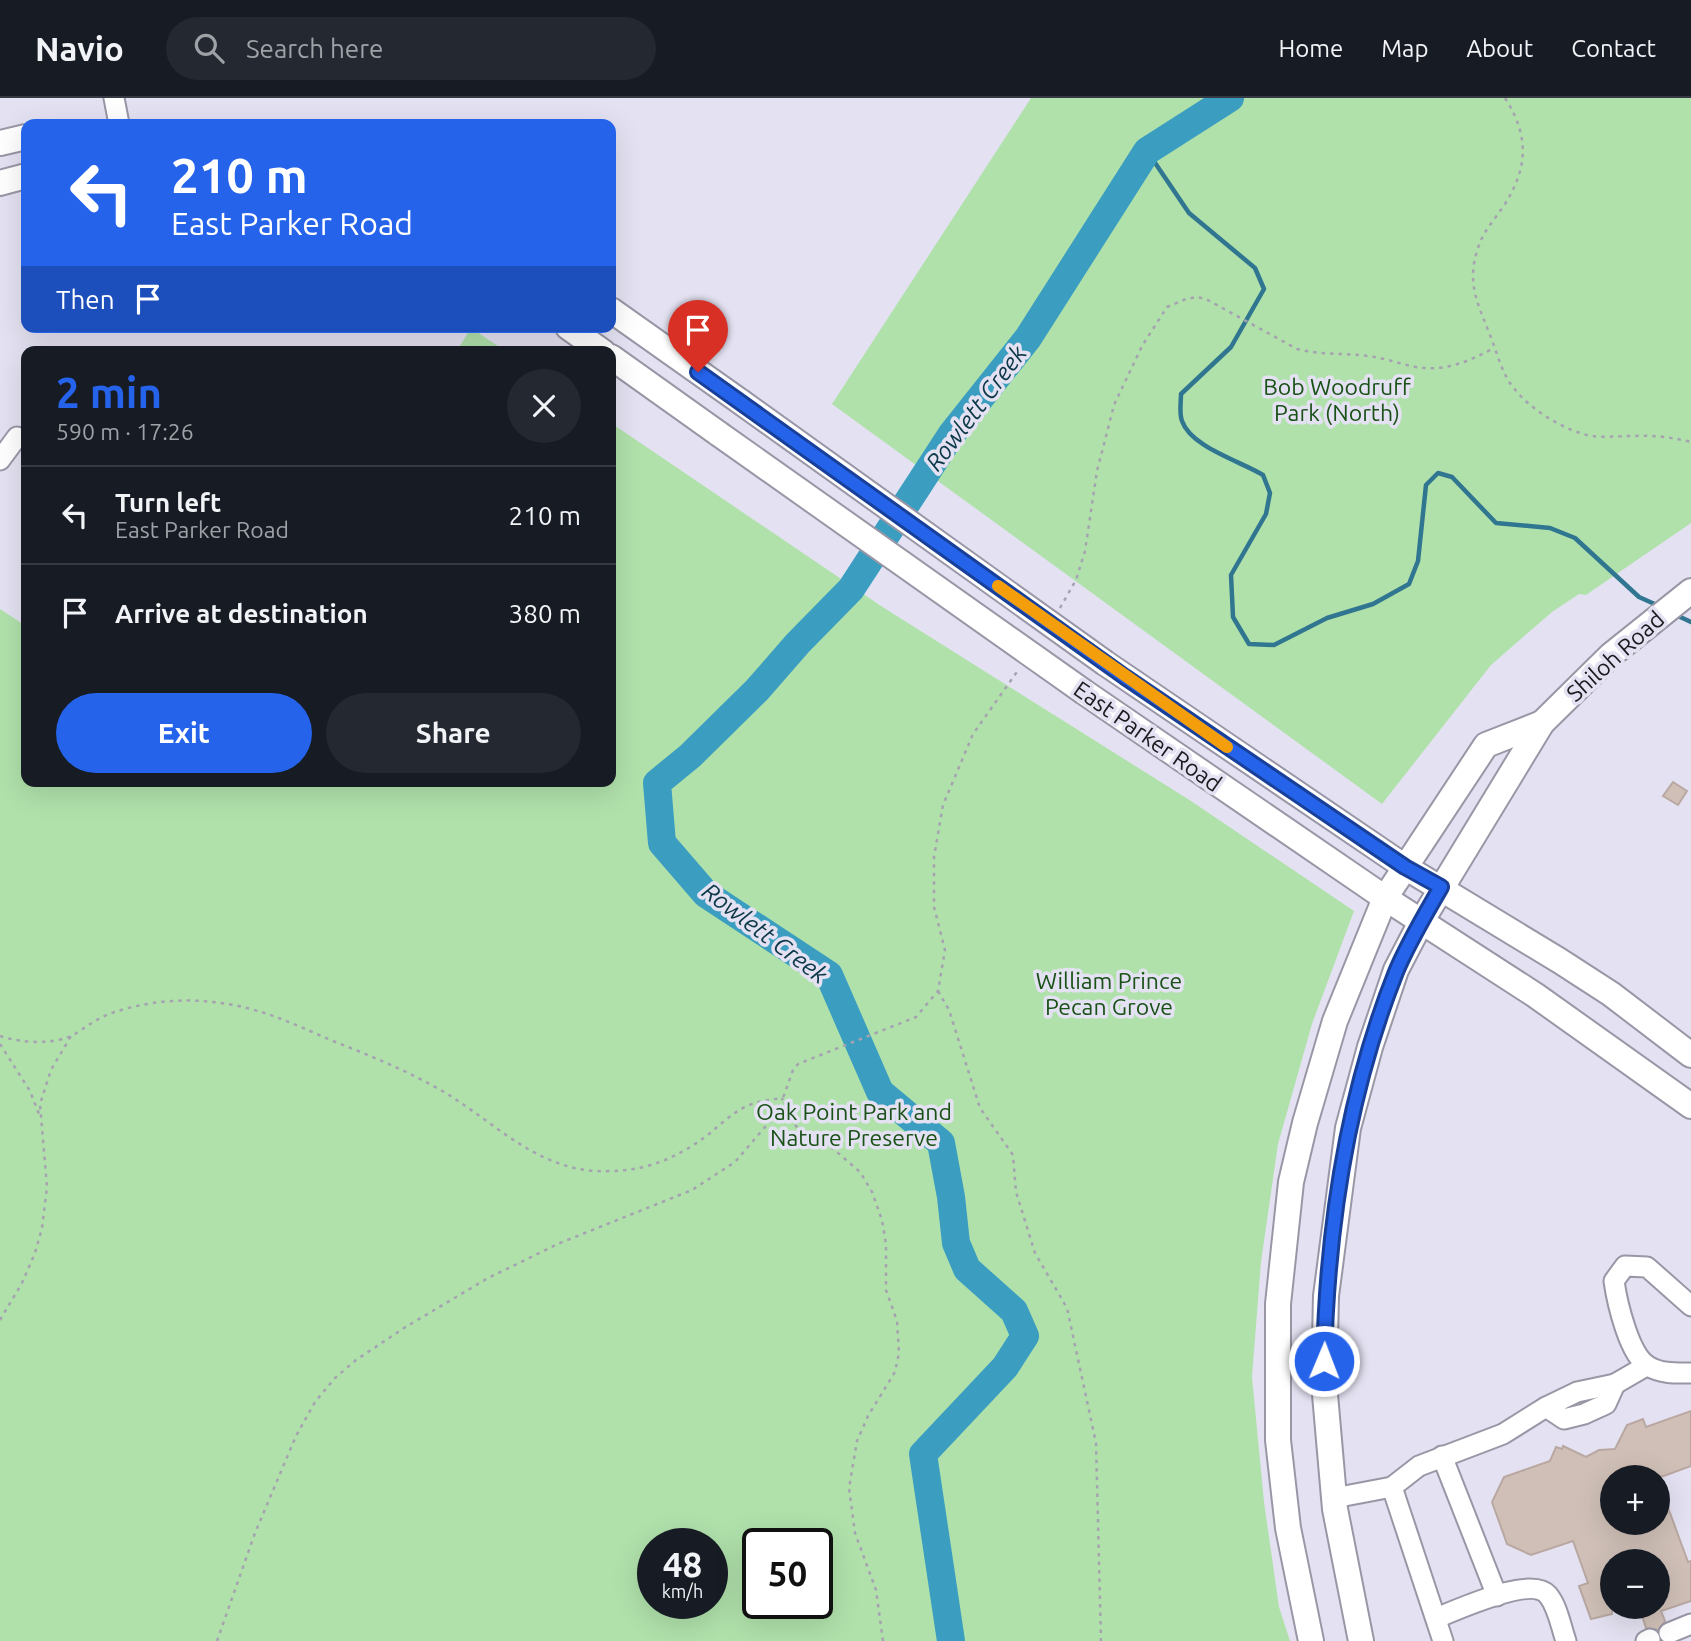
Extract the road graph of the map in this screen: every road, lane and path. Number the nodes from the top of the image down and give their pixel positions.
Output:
1 (114, 98) edge
2 (1505, 98) edge
3 (118, 119) edge
4 (21, 138) edge
5 (0, 143) edge
6 (21, 177) edge
7 (0, 183) edge
8 (616, 314) edge
9 (1238, 318) dead end
10 (576, 333) edge
11 (595, 346) edge
12 (1494, 348) junction
13 (616, 361) edge
14 (17, 437) dead end
15 (1691, 442) edge
16 (0, 460) edge
17 (1691, 591) edge
18 (1542, 723) junction
19 (1405, 867) junction
20 (1441, 887) junction
21 (1385, 898) junction
22 (1421, 922) junction
23 (938, 991) dead end
24 (880, 1032) dead end
25 (0, 1036) edge
26 (71, 1036) junction
27 (0, 1044) edge
28 (1691, 1055) edge
29 (783, 1098) junction
30 (1691, 1106) edge
31 (40, 1117) junction
32 (1691, 1306) edge
33 (0, 1320) edge
34 (1646, 1366) junction
35 (1691, 1373) edge
36 (1615, 1384) junction
37 (1577, 1392) junction
38 (1546, 1407) junction
39 (1584, 1414) junction
40 (1442, 1456) junction
41 (1392, 1486) junction
42 (1334, 1498) junction
43 (1497, 1597) junction
44 (1436, 1618) junction
45 (1691, 1624) edge
46 (1669, 1633) dead end
47 (218, 1641) edge
48 (883, 1641) edge
49 (1101, 1641) edge
50 (1311, 1641) edge
51 (1361, 1641) edge
52 (1443, 1641) edge
53 (1566, 1641) edge

1 - 3 street
2 - 12 path
4 - 5 main road
6 - 7 main road
8 - 19 main road, East Parker Road, bridge
9 - 12 path
10 - 11 main road
12 - 15 path
13 - 21 main road, East Parker Road, bridge
14 - 16 street
17 - 18 main road, Shiloh Road
18 - 19 main road, Shiloh Road
18 - 20 main road, Shiloh Road
19 - 20 main road, East Parker Road
19 - 21 main road, Shiloh Road
20 - 22 main road, Shiloh Road
20 - 28 main road, East Parker Road
21 - 22 main road, East Parker Road
21 - 50 main road, Shiloh Road
22 - 30 main road, East Parker Road
22 - 42 main road, Shiloh Road
23 - 49 path
24 - 29 path
25 - 26 path
26 - 29 path
26 - 31 path
27 - 31 path
29 - 47 path
29 - 48 path
31 - 33 path
32 - 34 street
34 - 35 street
34 - 36 street
36 - 37 street
36 - 39 street
37 - 38 street
37 - 39 street
38 - 39 street
38 - 40 street
40 - 41 street
40 - 43 street
41 - 42 street
41 - 44 street
42 - 51 main road, Shiloh Road
43 - 44 street
43 - 53 street
44 - 52 street
45 - 46 street

